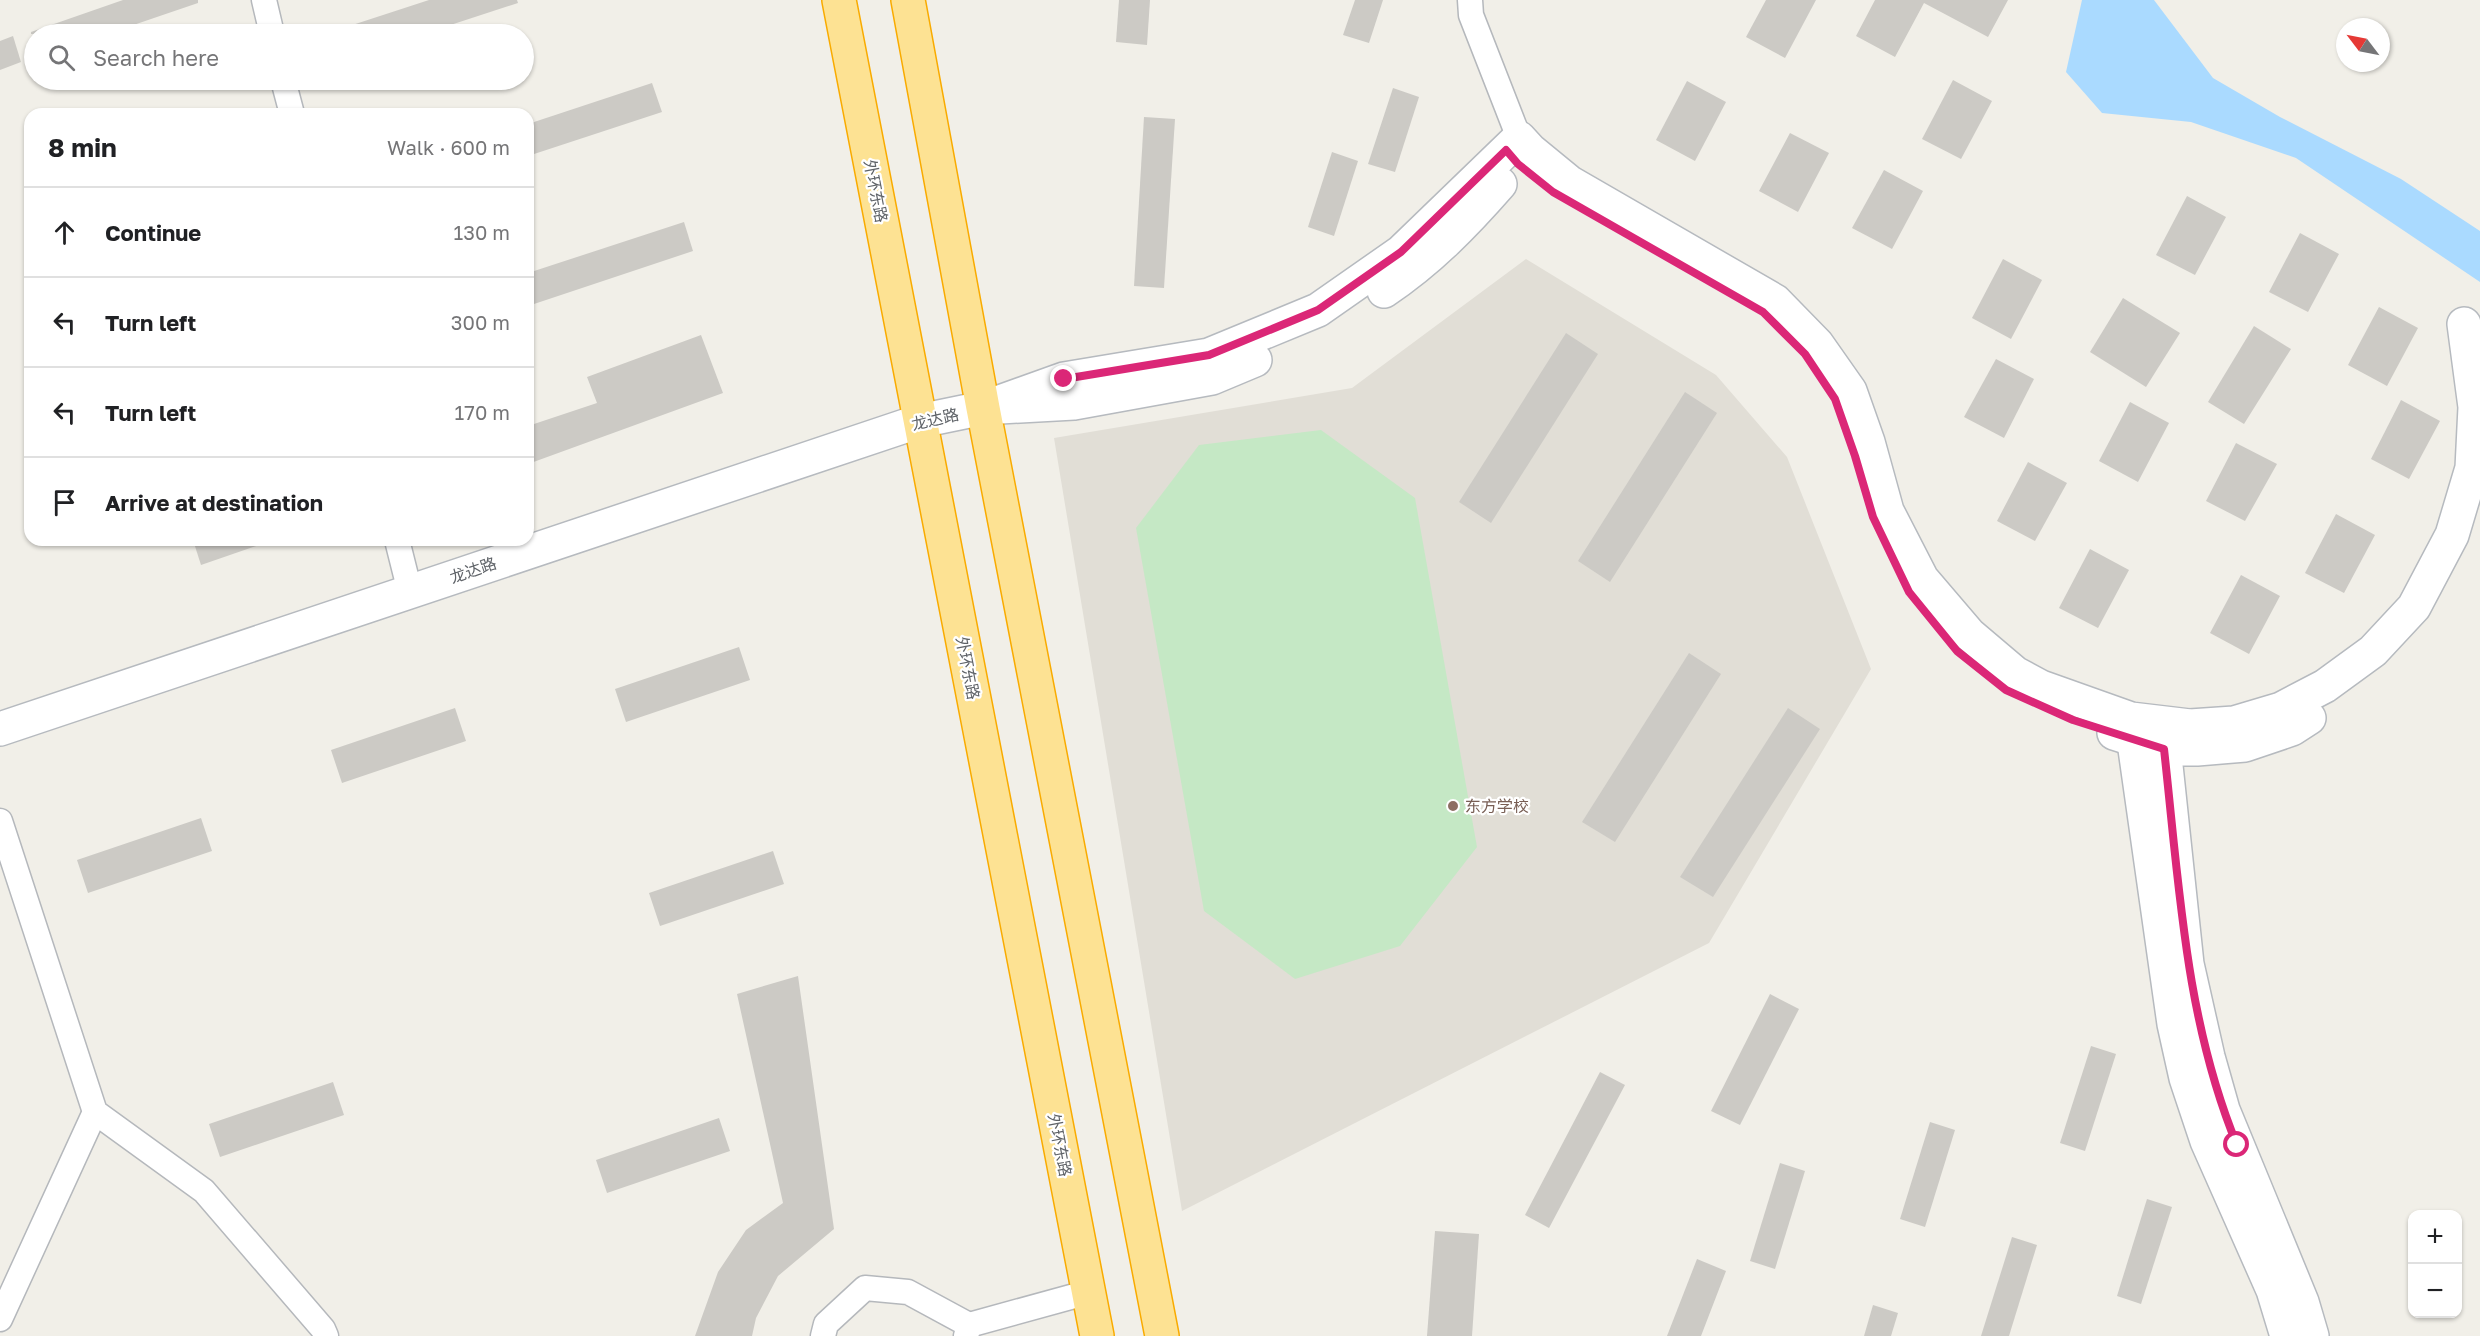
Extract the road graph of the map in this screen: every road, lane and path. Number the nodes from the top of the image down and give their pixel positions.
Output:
1 (264, 0) edge
2 (839, 0) edge
3 (908, 0) edge
4 (1470, 0) edge
5 (270, 24) edge
6 (286, 90) edge
7 (290, 108) edge
8 (1518, 150) junction
9 (2472, 328) edge
10 (983, 408) junction
11 (920, 420) junction
12 (2480, 506) edge
13 (398, 546) edge
14 (410, 592) junction
15 (0, 729) edge
16 (2148, 733) junction
17 (0, 821) edge
18 (95, 1112) junction
19 (1089, 1292) junction
20 (0, 1319) edge
21 (968, 1330) edge
22 (326, 1336) edge
23 (823, 1336) edge
24 (1097, 1336) edge
25 (1162, 1336) edge
26 (2287, 1336) edge
27 (2312, 1336) edge

1 - 5 street
2 - 11 highway, 外环东路
3 - 10 highway
4 - 8 street
6 - 7 street
8 - 10 street, 龙达路
8 - 16 street
9 - 16 street
10 - 11 street, 龙达路
10 - 25 highway
11 - 14 street, 龙达路
11 - 19 highway, 外环东路
12 - 16 street
13 - 14 street
14 - 15 street, 龙达路
16 - 26 street
16 - 27 street
17 - 18 street
18 - 20 street
18 - 22 street
19 - 21 street
19 - 24 highway, 外环东路
21 - 23 street

